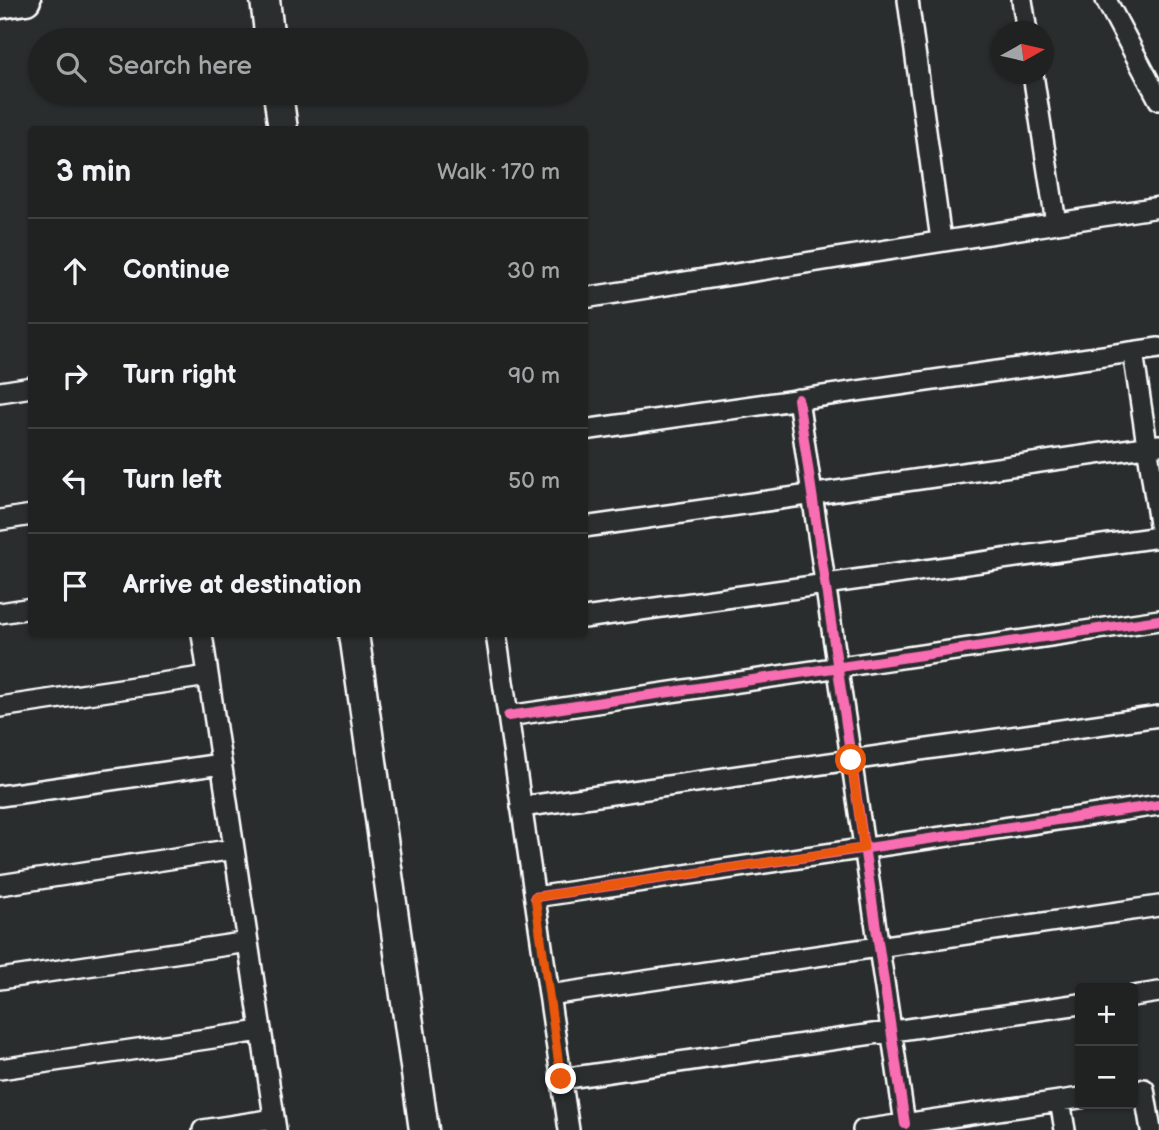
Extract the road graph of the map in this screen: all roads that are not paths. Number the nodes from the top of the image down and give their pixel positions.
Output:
1 (26, 0) edge
2 (265, 0) edge
3 (908, 0) edge
4 (1022, 0) edge
5 (1106, 0) edge
6 (0, 4) edge
7 (1025, 21) edge
8 (268, 28) edge
9 (1035, 84) edge
10 (1159, 100) edge
11 (280, 105) edge
12 (282, 126) edge
13 (1159, 207) edge
14 (1056, 223) junction
15 (941, 240) junction
16 (588, 297) edge
17 (1159, 348) edge
18 (1133, 352) junction
19 (28, 388) edge
20 (0, 392) edge
21 (798, 400) junction
22 (588, 429) edge
23 (1153, 446) edge
24 (812, 494) junction
25 (28, 516) edge
26 (0, 520) edge
27 (1159, 524) edge
28 (588, 526) edge
29 (1159, 537) edge
30 (825, 584) junction
31 (28, 609) edge
32 (0, 613) edge
33 (588, 617) edge
34 (1159, 620) edge
35 (202, 637) edge
36 (354, 637) edge
37 (496, 637) edge
38 (837, 668) junction
39 (208, 676) junction
40 (0, 706) edge
41 (508, 716) junction
42 (1159, 716) edge
43 (851, 760) junction
44 (221, 764) junction
45 (0, 796) edge
46 (1159, 805) edge
47 (522, 807) junction
48 (864, 848) junction
49 (234, 849) junction
50 (0, 885) edge
51 (535, 897) junction
52 (1159, 906) edge
53 (248, 942) junction
54 (879, 947) junction
55 (0, 979) edge
56 (1159, 992) edge
57 (549, 995) junction
58 (1138, 995) edge
59 (1075, 1005) edge
60 (261, 1031) junction
61 (891, 1031) junction
62 (0, 1069) edge
63 (561, 1079) junction
64 (1145, 1088) edge
65 (1075, 1099) edge
66 (1060, 1101) junction
67 (970, 1122) edge
68 (275, 1124) edge
69 (905, 1124) junction
70 (875, 1129) edge
71 (203, 1130) edge
72 (424, 1130) edge
73 (569, 1130) edge
74 (1065, 1130) edge
75 (1151, 1130) edge

1 - 6 street
2 - 8 street
3 - 15 street
4 - 7 street
5 - 10 street
9 - 14 street
11 - 12 street
13 - 14 street
14 - 15 street
15 - 16 street
17 - 18 street
18 - 21 street
18 - 23 street
19 - 20 street
21 - 22 street
21 - 24 street
23 - 24 street
23 - 27 street
24 - 28 street
24 - 30 street
25 - 26 street
29 - 30 street
30 - 33 street
30 - 38 street
31 - 32 street
34 - 38 street
35 - 39 street
36 - 72 street
37 - 41 street
38 - 41 street
38 - 43 street
39 - 40 street
39 - 44 street
41 - 47 street
42 - 43 street
43 - 47 street
43 - 48 street
44 - 45 street
44 - 49 street
46 - 48 street
47 - 51 street
48 - 51 street
48 - 54 street
49 - 50 street
49 - 53 street
51 - 57 street
52 - 54 street
53 - 55 street
53 - 60 street
54 - 57 street
54 - 61 street
56 - 58 street
57 - 63 street
59 - 61 street
60 - 62 street
60 - 68 street
61 - 63 street
61 - 69 street
63 - 73 street
64 - 75 street
65 - 66 street
66 - 67 street
66 - 74 street
67 - 69 street
68 - 71 street
69 - 70 street

